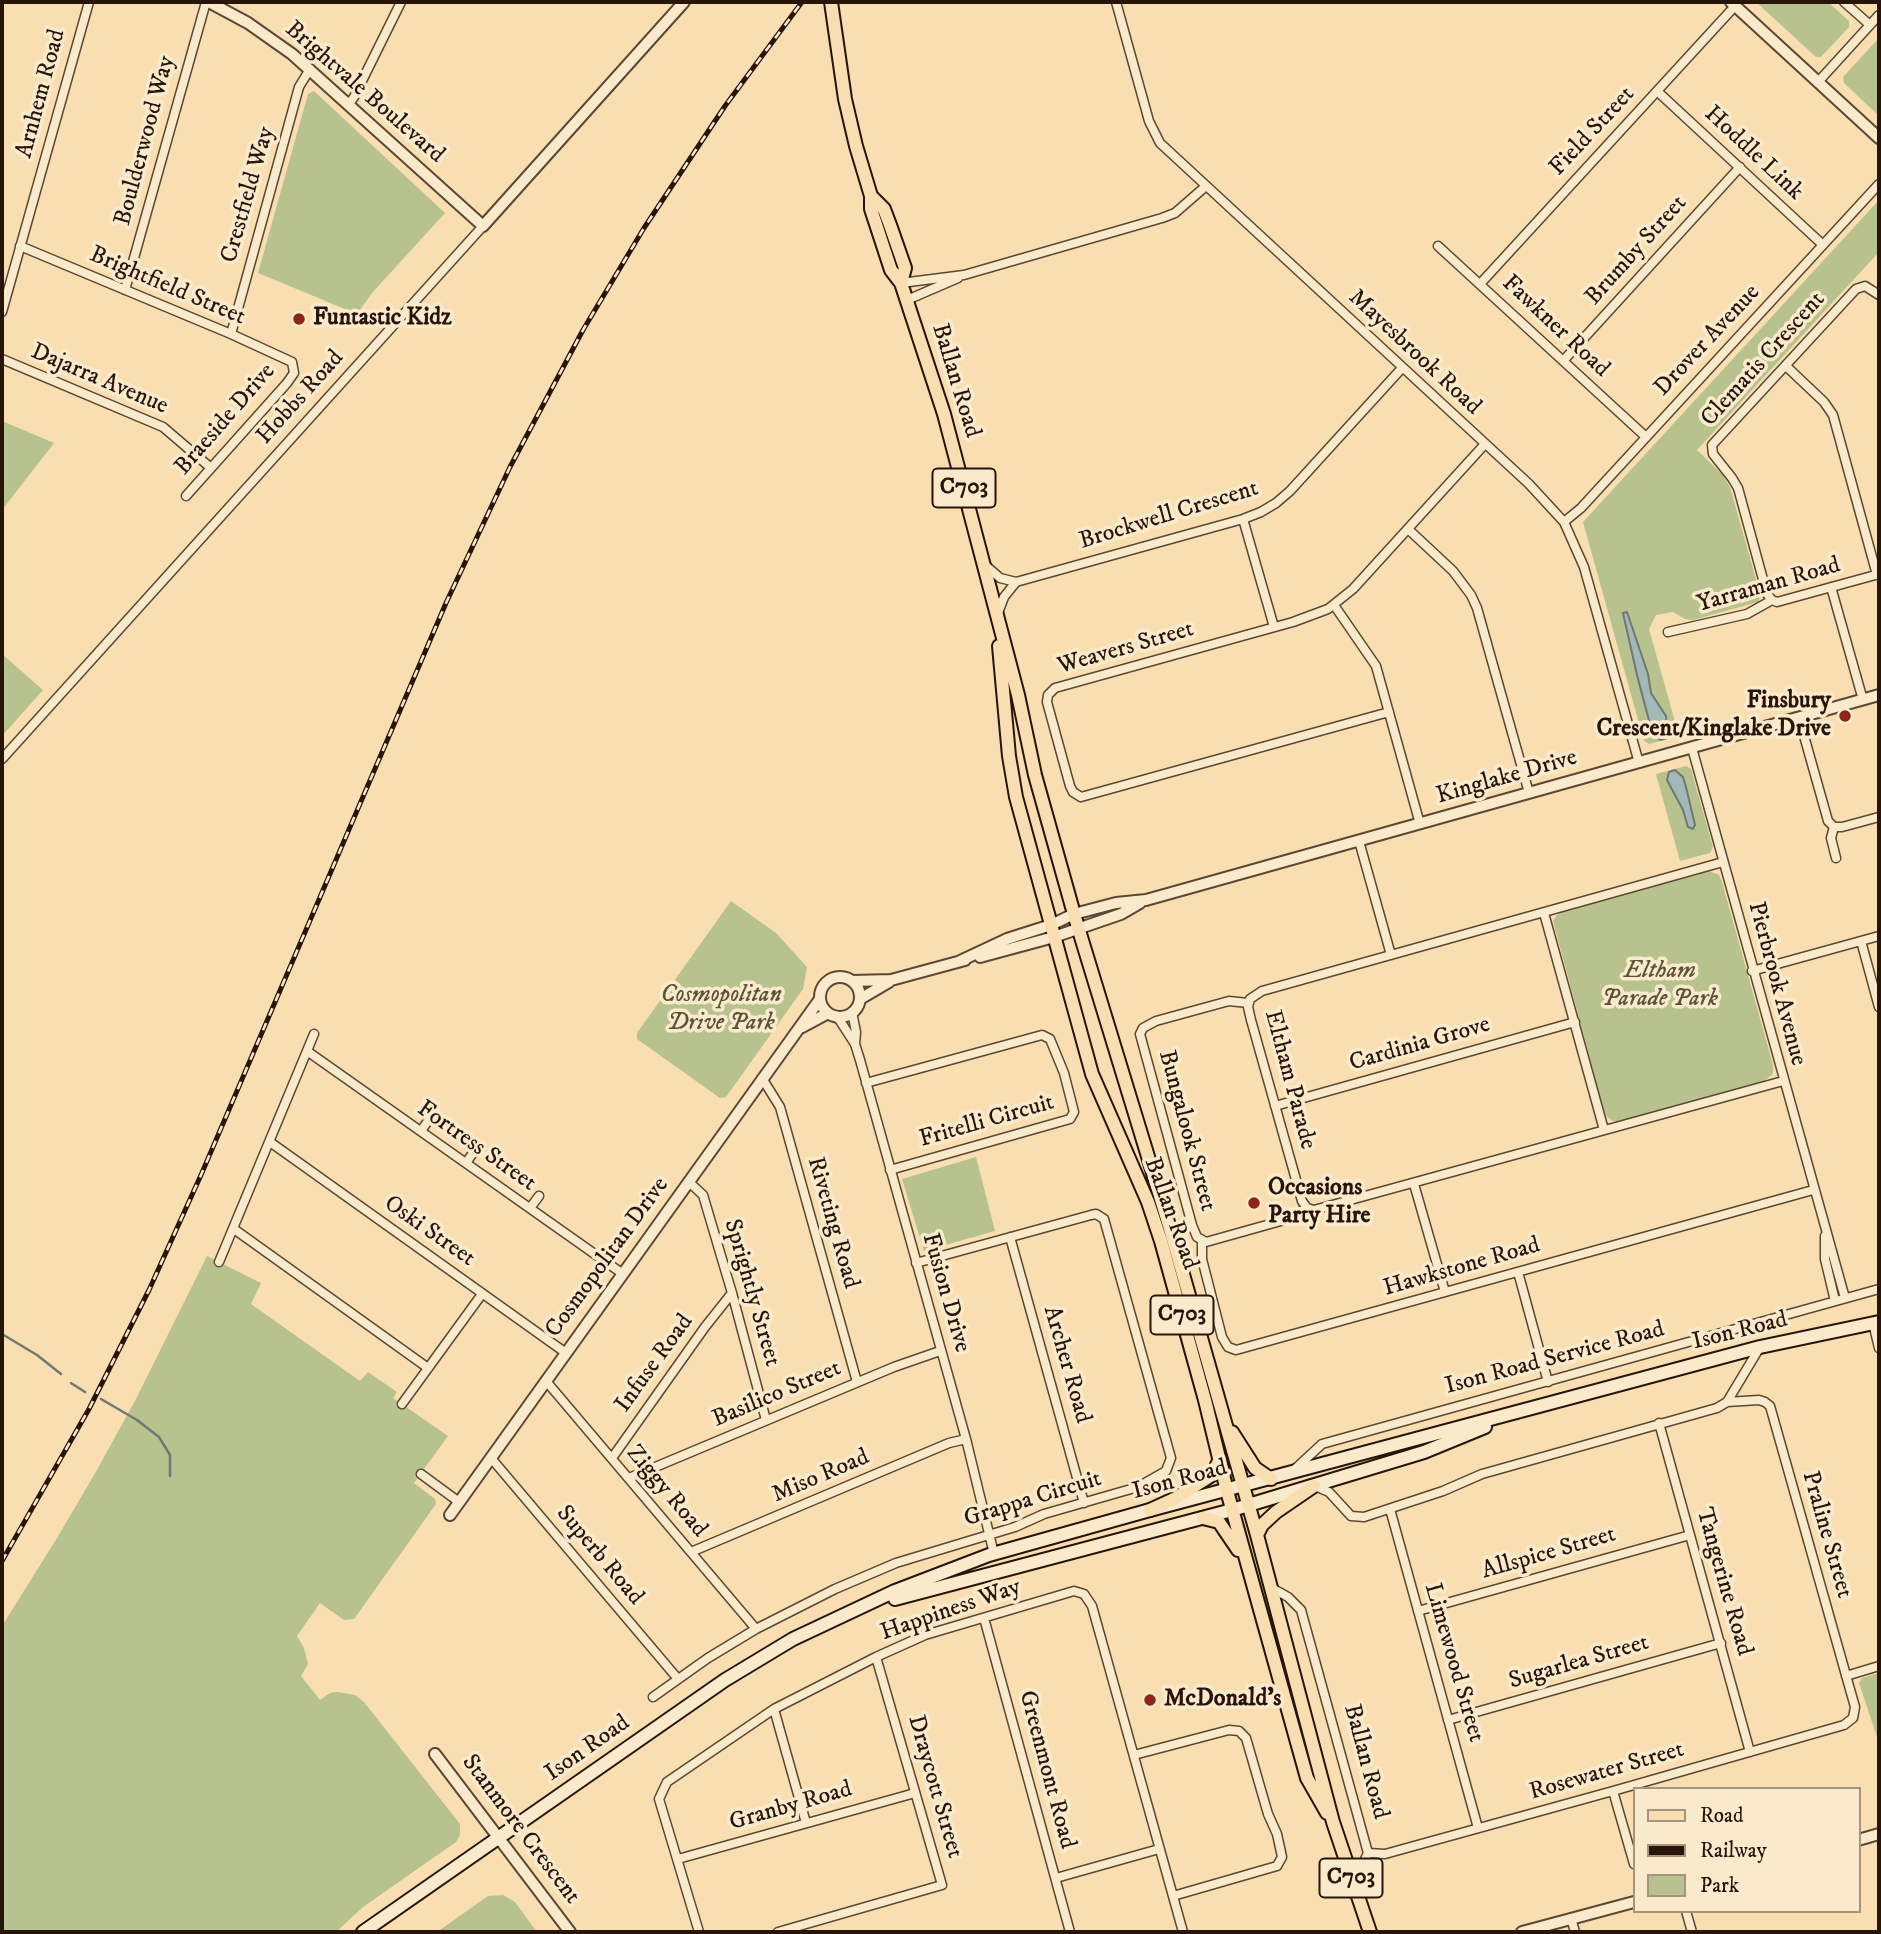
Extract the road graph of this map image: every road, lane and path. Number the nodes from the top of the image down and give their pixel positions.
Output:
1 (208, 2) edge
2 (401, 2) edge
3 (684, 2) edge
4 (831, 2) edge
5 (1116, 2) edge
6 (1844, 2) edge
7 (87, 4) edge
8 (1733, 4) edge
9 (1879, 15) edge
10 (1870, 25) junction
11 (310, 69) junction
12 (1818, 82) junction
13 (1657, 91) junction
14 (348, 104) junction
15 (1879, 138) edge
16 (1740, 167) junction
17 (1879, 184) edge
18 (1206, 186) junction
19 (483, 226) junction
20 (1824, 245) junction
21 (20, 246) junction
22 (1438, 246) dead end
23 (964, 275) junction
24 (901, 283) junction
25 (1480, 284) junction
26 (125, 290) junction
27 (1879, 295) edge
28 (907, 300) junction
29 (2, 313) edge
30 (231, 334) junction
31 (2, 359) edge
32 (1563, 361) junction
33 (1786, 366) junction
34 (1402, 368) junction
35 (294, 369) joint
36 (1646, 437) junction
37 (1485, 444) junction
38 (211, 468) junction
39 (186, 496) dead end
40 (1243, 519) junction
41 (1564, 522) junction
42 (1408, 529) junction
43 (984, 565) junction
44 (1878, 574) edge
45 (1016, 582) junction
46 (1831, 587) junction
47 (1772, 600) junction
48 (1334, 605) junction
49 (998, 615) junction
50 (1274, 627) junction
51 (1668, 632) dead end
52 (1879, 695) edge
53 (1863, 700) junction
54 (1389, 712) junction
55 (1799, 718) junction
56 (1692, 748) junction
57 (2, 759) edge
58 (1639, 763) junction
59 (1529, 793) junction
60 (1879, 817) edge
61 (1420, 824) junction
62 (1834, 827) junction
63 (1359, 841) junction
64 (1836, 858) dead end
65 (1723, 862) junction
66 (1146, 900) junction
67 (1544, 913) junction
68 (1074, 914) junction
69 (1078, 928) junction
70 (1052, 931) junction
71 (1879, 936) edge
72 (1861, 941) junction
73 (1391, 955) junction
74 (960, 961) junction
75 (1752, 971) junction
76 (891, 980) junction
77 (852, 981) junction
78 (820, 999) junction
79 (860, 999) junction
80 (1248, 1003) junction
81 (1879, 1007) edge
82 (852, 1012) junction
83 (833, 1014) junction
84 (1575, 1022) junction
85 (802, 1027) junction
86 (314, 1034) dead end
87 (855, 1044) junction
88 (307, 1051) junction
89 (762, 1078) junction
90 (1783, 1081) junction
91 (866, 1083) junction
92 (1275, 1106) junction
93 (430, 1118) dead end
94 (1604, 1130) junction
95 (421, 1131) junction
96 (270, 1143) junction
97 (475, 1150) dead end
98 (466, 1163) junction
99 (890, 1170) junction
100 (689, 1182) junction
101 (1414, 1184) junction
102 (1813, 1190) junction
103 (539, 1196) dead end
104 (530, 1208) junction
105 (1307, 1208) junction
106 (233, 1229) junction
107 (1826, 1230) junction
108 (1010, 1237) junction
109 (1202, 1241) junction
110 (219, 1262) dead end
111 (916, 1263) junction
112 (1518, 1272) junction
113 (623, 1274) junction
114 (1879, 1289) edge
115 (1445, 1292) junction
116 (732, 1293) junction
117 (482, 1294) junction
118 (1845, 1298) junction
119 (1835, 1301) junction
120 (1876, 1322) edge
121 (1760, 1347) junction
122 (1879, 1348) edge
123 (940, 1351) junction
124 (566, 1353) junction
125 (428, 1368) junction
126 (546, 1381) junction
127 (857, 1382) junction
128 (1548, 1382) junction
129 (1727, 1402) junction
130 (402, 1404) dead end
131 (1531, 1408) junction
132 (1222, 1413) junction
133 (766, 1420) junction
134 (1659, 1423) junction
135 (966, 1440) junction
136 (491, 1458) junction
137 (612, 1458) junction
138 (1219, 1460) junction
139 (421, 1474) dead end
140 (1291, 1474) junction
141 (629, 1478) junction
142 (1271, 1479) junction
143 (1314, 1486) junction
144 (1242, 1487) junction
145 (1227, 1491) junction
146 (459, 1502) junction
147 (1084, 1503) junction
148 (1248, 1505) junction
149 (1390, 1509) junction
150 (1150, 1510) junction
151 (1232, 1510) junction
152 (450, 1515) dead end
153 (1203, 1518) junction
154 (989, 1535) junction
155 (1257, 1535) junction
156 (1690, 1535) junction
157 (691, 1552) junction
158 (994, 1554) junction
159 (1248, 1569) junction
160 (1011, 1570) junction
161 (1270, 1587) junction
162 (1418, 1611) junction
163 (846, 1614) junction
164 (984, 1618) junction
165 (756, 1629) junction
166 (1721, 1643) junction
167 (877, 1657) junction
168 (1879, 1666) edge
169 (1846, 1676) junction
170 (678, 1678) junction
171 (653, 1696) dead end
172 (775, 1709) junction
173 (1853, 1718) joint
174 (1448, 1720) junction
175 (1750, 1752) junction
176 (435, 1754) dead end
177 (1134, 1755) junction
178 (1613, 1791) junction
179 (915, 1793) junction
180 (1333, 1822) junction
181 (806, 1823) junction
182 (1478, 1828) junction
183 (1879, 1834) edge
184 (499, 1836) junction
185 (1860, 1839) edge
186 (1159, 1849) junction
187 (1368, 1853) junction
188 (1632, 1857) edge
189 (678, 1859) junction
190 (1350, 1877) junction
191 (1056, 1878) junction
192 (1173, 1896) junction
193 (1632, 1903) edge
194 (1687, 1913) edge
195 (1571, 1918) junction
196 (363, 1932) edge
197 (570, 1932) edge
198 (699, 1932) edge
199 (778, 1932) edge
200 (1070, 1932) edge
201 (1183, 1932) edge
202 (1370, 1932) edge
203 (1522, 1932) edge
204 (1575, 1932) edge
205 (1692, 1932) edge

1 - 11 street, Brightvale Boulevard
1 - 26 street, Boulderwood Way
2 - 14 street
3 - 19 street, Hobbs Road
4 - 24 main road, Ballan Road / C703
5 - 18 street, Mayesbrook Road
6 - 10 street
7 - 21 street, Arnhem Road
8 - 12 street
8 - 13 street, Field Street
9 - 10 street
10 - 12 street
11 - 14 street, Brightvale Boulevard
11 - 30 street, Crestfield Way
12 - 15 street
13 - 16 street, Hoddle Link
13 - 25 street, Field Street
14 - 19 street, Brightvale Boulevard
16 - 20 street, Hoddle Link
16 - 32 street, Brumby Street
17 - 20 street, Drover Avenue
18 - 23 street
18 - 34 street, Mayesbrook Road
19 - 57 street, Hobbs Road
20 - 36 street, Drover Avenue
21 - 26 street, Brightfield Street
21 - 29 street, Arnhem Road
22 - 25 street, Fawkner Road
23 - 24 street
23 - 28 street
24 - 28 main road, Ballan Road / C703
25 - 32 street, Fawkner Road
26 - 30 street, Brightfield Street
27 - 33 street, Clematis Crescent
28 - 43 main road, Ballan Road / C703
30 - 35 street, Brightfield Street
31 - 38 street, Dajarra Avenue
32 - 36 street, Fawkner Road
33 - 44 street
33 - 47 street, Clematis Crescent
34 - 37 street, Mayesbrook Road
34 - 40 street, Brockwell Crescent
35 - 38 street, Braeside Drive
36 - 41 street, Drover Avenue
37 - 41 street, Mayesbrook Road
37 - 42 street, Weavers Street
38 - 39 street, Braeside Drive
40 - 45 street, Brockwell Crescent
40 - 50 street
41 - 58 street, Mayesbrook Road
42 - 48 street, Weavers Street
42 - 59 street
43 - 45 street
43 - 49 main road, Ballan Road / C703
44 - 46 street, Yarraman Road
45 - 49 street
46 - 47 street, Yarraman Road
46 - 53 street
47 - 51 street, Yarraman Road
48 - 50 street, Weavers Street
48 - 54 street
49 - 68 main road, Ballan Road / C703
49 - 70 main road, Ballan Road / C703
50 - 54 street, Weavers Street
52 - 53 street, Kinglake Drive
53 - 55 street, Kinglake Drive
54 - 61 street
55 - 56 street, Kinglake Drive
55 - 62 street
56 - 58 street, Kinglake Drive
56 - 65 street, Pierbrook Avenue
58 - 59 street, Kinglake Drive
59 - 61 street, Kinglake Drive
60 - 62 street
61 - 63 street, Kinglake Drive
62 - 64 street
63 - 66 street, Kinglake Drive
63 - 73 street
65 - 67 street, Eltham Parade
65 - 75 street, Pierbrook Avenue
66 - 68 street, Kinglake Drive
66 - 69 street, Kinglake Drive
67 - 73 street, Eltham Parade
67 - 84 street
68 - 69 main road, Ballan Road / C703
68 - 70 street
69 - 70 street
69 - 132 main road, Ballan Road / C703
70 - 74 street
70 - 74 street
70 - 138 main road, Ballan Road / C703
71 - 72 street
72 - 75 street
72 - 81 street
73 - 80 street, Eltham Parade
74 - 76 street
75 - 90 street, Pierbrook Avenue
76 - 77 street
76 - 79 street
77 - 78 street
77 - 79 street
78 - 83 street
78 - 85 street, Cosmopolitan Drive
79 - 82 street
80 - 92 street, Eltham Parade
80 - 109 street, Bungalook Street
82 - 83 street
82 - 87 street, Fusion Drive
83 - 85 street, Cosmopolitan Drive
83 - 87 street, Fusion Drive
84 - 92 street, Cardinia Grove
84 - 94 street
85 - 89 street, Cosmopolitan Drive
86 - 88 street
87 - 91 street, Fusion Drive
88 - 95 street, Fortress Street
88 - 96 street
89 - 100 street, Cosmopolitan Drive
89 - 127 street, Riveting Road
90 - 94 street
90 - 102 street, Pierbrook Avenue
91 - 99 street, Fusion Drive
91 - 99 street, Fritelli Circuit
92 - 105 street, Eltham Parade
93 - 95 street
94 - 101 street
95 - 98 street, Fortress Street
96 - 106 street
96 - 117 street, Oski Street
97 - 98 street
98 - 104 street, Fortress Street
99 - 111 street, Fusion Drive
100 - 113 street, Cosmopolitan Drive
100 - 116 street, Sprightly Street
101 - 105 street
101 - 115 street
102 - 107 street, Pierbrook Avenue
102 - 112 street, Hawkstone Road
103 - 104 street
104 - 113 street, Fortress Street
105 - 109 street, Bungalook Street
106 - 110 street
106 - 125 street
107 - 118 street, Pierbrook Avenue
107 - 119 street, Pierbrook Avenue
108 - 111 street, Grappa Circuit
108 - 147 street, Archer Road
108 - 147 street, Grappa Circuit
109 - 115 street, Hawkstone Road
111 - 123 street, Fusion Drive
112 - 115 street, Hawkstone Road
112 - 128 street
113 - 124 street, Cosmopolitan Drive
114 - 118 street, Ison Road Service Road
116 - 133 street, Sprightly Street
116 - 137 street, Infuse Road
117 - 124 street, Oski Street
117 - 125 street
118 - 119 street, Ison Road Service Road
119 - 128 street, Ison Road Service Road
120 - 121 main road, Ison Road
120 - 122 street
121 - 129 street
121 - 131 main road, Ison Road
123 - 127 street, Basilico Street
123 - 135 street, Fusion Drive
124 - 126 street, Cosmopolitan Drive
125 - 130 street
126 - 136 street, Cosmopolitan Drive
126 - 137 street, Ziggy Road
127 - 133 street, Basilico Street
128 - 140 street, Ison Road Service Road
129 - 134 street
129 - 169 street, Praline Street
131 - 140 main road, Ison Road
131 - 143 main road, Ison Road
132 - 142 main road
132 - 144 main road, Ballan Road / C703
133 - 141 street, Basilico Street
134 - 149 street
134 - 156 street, Tangerine Road
135 - 154 street, Fusion Drive
135 - 157 street, Miso Road
136 - 146 street, Cosmopolitan Drive
136 - 170 street, Superb Road
137 - 141 street, Ziggy Road
138 - 145 main road, Ballan Road / C703
138 - 150 main road
139 - 146 street
140 - 142 main road, Ison Road
141 - 157 street, Ziggy Road
142 - 144 main road, Ison Road
143 - 148 main road, Ison Road
143 - 149 street
143 - 155 main road
144 - 145 main road, Ison Road
144 - 148 main road, Ballan Road / C703
145 - 150 main road, Ison Road
145 - 151 main road, Ballan Road / C703
146 - 152 street, Cosmopolitan Drive
147 - 154 street, Grappa Circuit
148 - 151 main road, Ison Road
148 - 155 main road, Ballan Road / C703
149 - 162 street, Limewood Street
150 - 158 main road, Ison Road
151 - 153 main road, Ison Road
151 - 159 main road, Ballan Road / C703
153 - 159 main road
153 - 160 main road, Ison Road
154 - 158 street, Fusion Drive
154 - 165 street, Grappa Circuit
155 - 161 main road, Ballan Road / C703
156 - 162 street, Allspice Street
156 - 166 street, Tangerine Road
157 - 165 street, Ziggy Road
158 - 160 main road
158 - 163 main road, Ison Road
159 - 180 main road, Ballan Road / C703
160 - 163 main road, Ison Road
161 - 180 main road, Ballan Road / C703
161 - 187 street, Ballan Road
162 - 174 street, Limewood Street
163 - 184 main road, Ison Road
164 - 167 street, Happiness Way
164 - 177 street, Happiness Way
164 - 191 street, Greenmont Road
165 - 170 street, Grappa Circuit
166 - 174 street, Sugarlea Street
166 - 175 street, Tangerine Road
167 - 172 street, Happiness Way
167 - 179 street, Draycott Street
168 - 169 street
169 - 173 street, Praline Street
170 - 171 street, Grappa Circuit
172 - 181 street
172 - 189 street, Happiness Way
173 - 175 street, Rosewater Street
174 - 182 street, Limewood Street
175 - 178 street, Rosewater Street
176 - 184 street, Stanmore Crescent
177 - 186 street, Happiness Way
177 - 192 street
178 - 182 street, Rosewater Street
178 - 188 street
179 - 181 street, Granby Road
179 - 199 street, Draycott Street
180 - 190 main road, Ballan Road / C703
181 - 189 street, Granby Road
182 - 187 street, Rosewater Street
183 - 185 street
184 - 196 main road, Ison Road
184 - 197 street, Stanmore Crescent
186 - 191 street
186 - 192 street, Happiness Way
187 - 190 street, Ballan Road
189 - 198 street, Happiness Way
190 - 202 main road, Ballan Road / C703
191 - 200 street, Greenmont Road
192 - 201 street, Happiness Way
193 - 195 street
194 - 205 street
195 - 203 street
195 - 204 street

